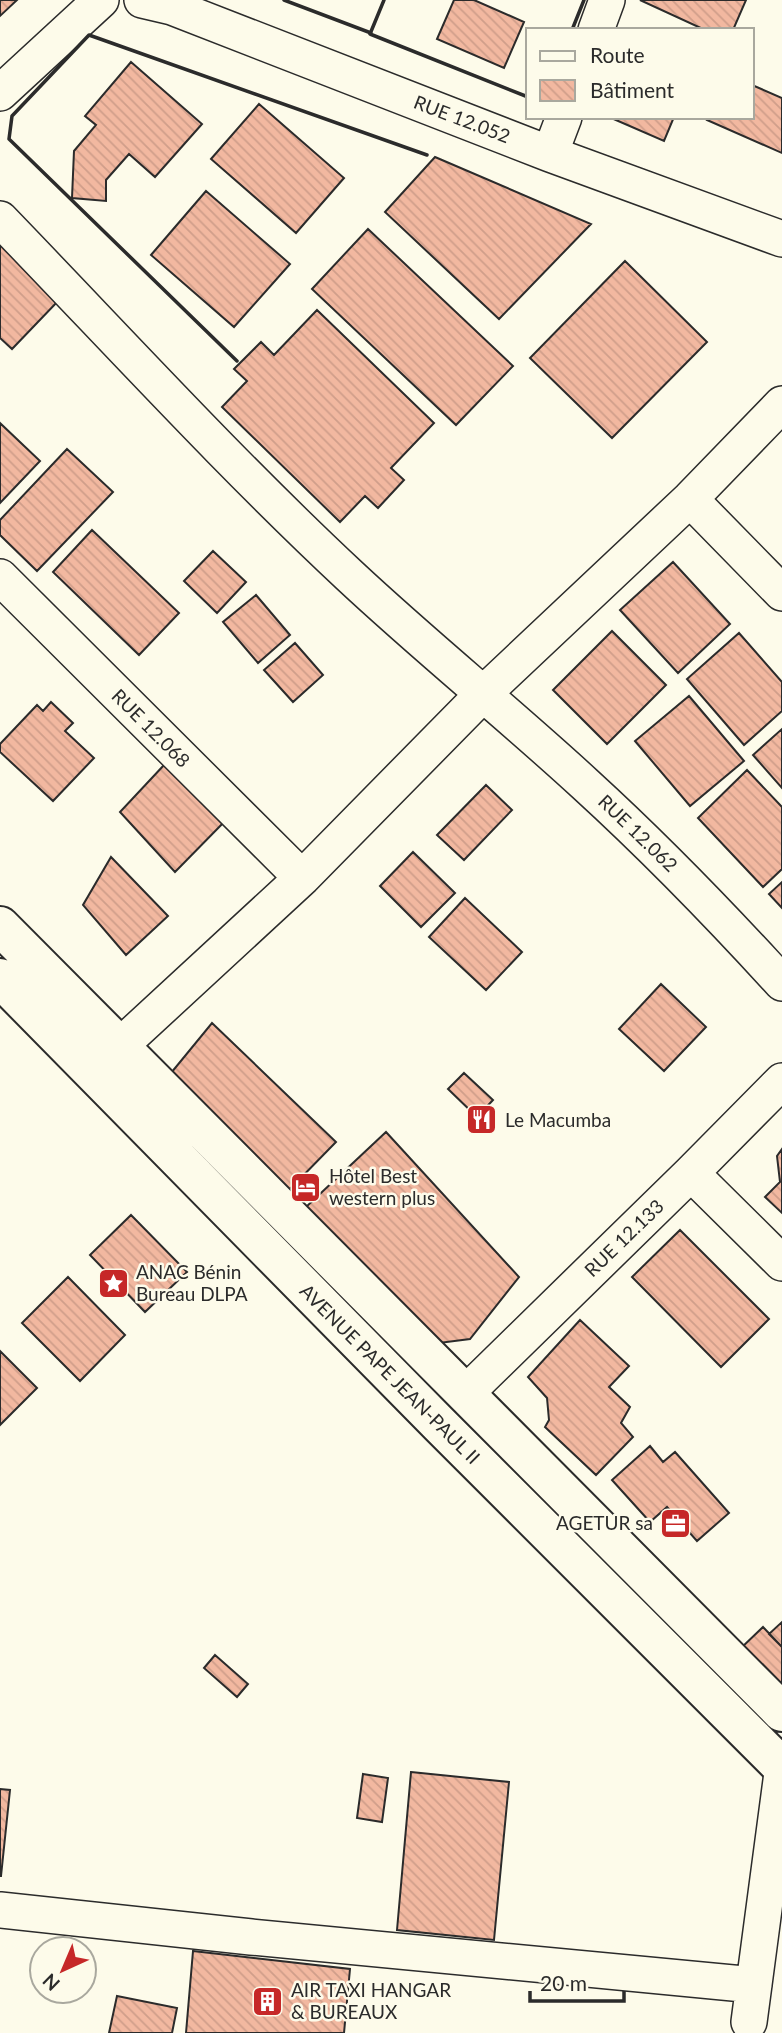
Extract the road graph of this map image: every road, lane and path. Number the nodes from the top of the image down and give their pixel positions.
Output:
1 (101, 0) edge
2 (607, 0) edge
3 (162, 2) edge
4 (597, 28) edge
5 (0, 93) edge
6 (563, 119) edge
7 (550, 154) junction
8 (0, 219) edge
9 (782, 239) edge
10 (782, 404) edge
11 (690, 499) junction
12 (0, 577) edge
13 (782, 593) edge
14 (484, 693) junction
15 (302, 878) junction
16 (0, 926) edge
17 (0, 978) edge
18 (782, 983) edge
19 (120, 1046) junction
20 (782, 1081) edge
21 (691, 1174) junction
22 (782, 1263) edge
23 (465, 1394) junction
24 (782, 1712) edge
25 (782, 1767) edge
26 (782, 1773) edge
27 (0, 1909) edge
28 (754, 1985) junction
29 (749, 2022) dead end

1 - 5 street
2 - 4 street
3 - 7 street, RUE 12.052
6 - 7 street
7 - 9 street, RUE 12.052
8 - 14 street, RUE 12.062
10 - 11 street
11 - 13 street
11 - 14 street
12 - 15 street, RUE 12.068
14 - 15 street
14 - 18 street, RUE 12.062
15 - 19 street
16 - 19 main road, AVENUE PAPE JEAN-PAUL II
17 - 25 main road, AVENUE PAPE JEAN-PAUL II
19 - 23 main road, AVENUE PAPE JEAN-PAUL II
20 - 21 street, RUE 12.133
21 - 22 street
21 - 23 street, RUE 12.133
23 - 24 main road, AVENUE PAPE JEAN-PAUL II
26 - 28 street
27 - 28 street
28 - 29 street

